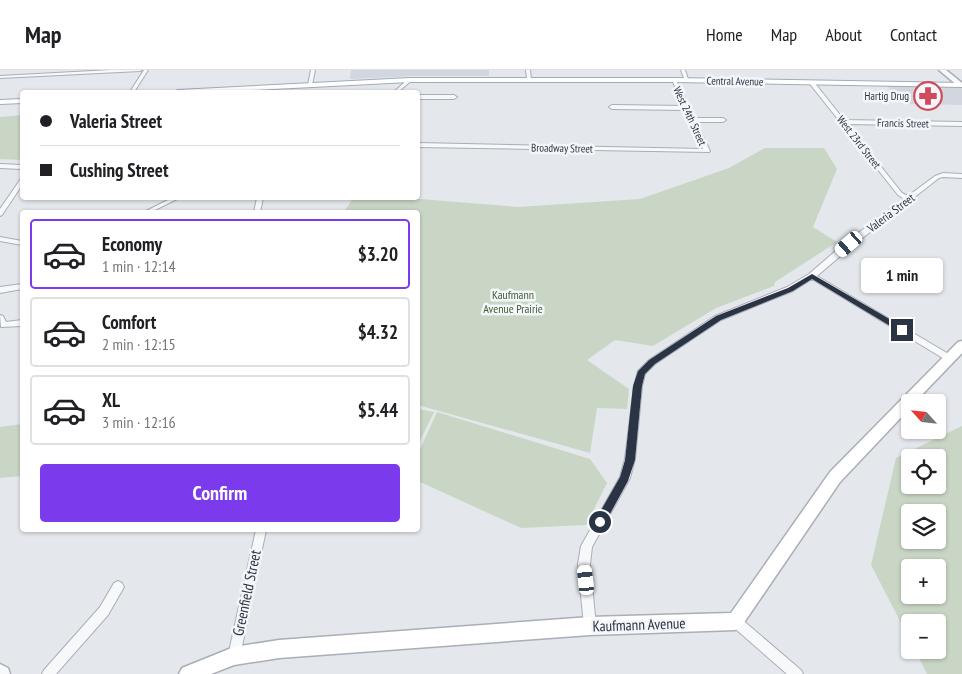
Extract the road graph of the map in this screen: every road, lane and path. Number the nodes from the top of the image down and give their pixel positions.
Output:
1 (140, 70) edge
2 (146, 70) edge
3 (313, 70) edge
4 (528, 70) edge
5 (683, 70) edge
6 (942, 70) edge
7 (0, 77) edge
8 (529, 79) junction
9 (410, 80) junction
10 (674, 80) junction
11 (688, 80) junction
12 (812, 83) junction
13 (310, 85) junction
14 (961, 86) edge
15 (133, 90) edge
16 (216, 90) edge
17 (398, 90) edge
18 (420, 97) edge
19 (454, 98) dead end
20 (20, 101) edge
21 (0, 102) edge
22 (612, 107) dead end
23 (686, 108) junction
24 (692, 120) junction
25 (723, 120) dead end
26 (843, 122) junction
27 (962, 124) edge
28 (420, 145) edge
29 (707, 151) joint
30 (0, 166) edge
31 (20, 166) edge
32 (962, 176) edge
33 (20, 184) edge
34 (172, 200) edge
35 (909, 200) junction
36 (151, 210) edge
37 (0, 214) edge
38 (0, 239) edge
39 (20, 243) edge
40 (812, 276) junction
41 (20, 287) edge
42 (0, 290) edge
43 (20, 323) edge
44 (1, 324) edge
45 (962, 345) edge
46 (949, 358) junction
47 (261, 532) edge
48 (118, 587) dead end
49 (735, 621) junction
50 (590, 626) junction
51 (234, 656) junction
52 (48, 674) edge
53 (188, 674) edge
54 (797, 674) edge

1 - 7 street
2 - 15 street
3 - 13 street
4 - 8 street
5 - 11 street
6 - 14 street
8 - 9 main road, Central Avenue
8 - 10 main road, Central Avenue
9 - 13 main road, Central Avenue
9 - 17 street
10 - 11 main road, Central Avenue
10 - 23 street, West 24th Street
11 - 12 main road, Central Avenue
12 - 14 main road, Central Avenue
12 - 26 street, West 23rd Street
13 - 16 main road, Central Avenue
18 - 19 street
20 - 21 main road
22 - 23 street
23 - 24 street, West 24th Street
24 - 25 street
24 - 29 street, West 24th Street
26 - 27 street, Francis Street
26 - 35 street, West 23rd Street
28 - 29 street, Broadway Street
30 - 31 street
32 - 35 street, Valeria Street
33 - 37 street
34 - 36 street
35 - 40 street, Valeria Street
38 - 39 street
40 - 46 street
40 - 50 street, Valeria Street
41 - 42 street
43 - 44 street
45 - 46 main road
46 - 49 main road
47 - 51 street, Greenfield Street
48 - 52 street
49 - 50 main road, Kaufmann Avenue
49 - 54 street
50 - 51 main road, Kaufmann Avenue
51 - 53 main road, Kaufmann Avenue

